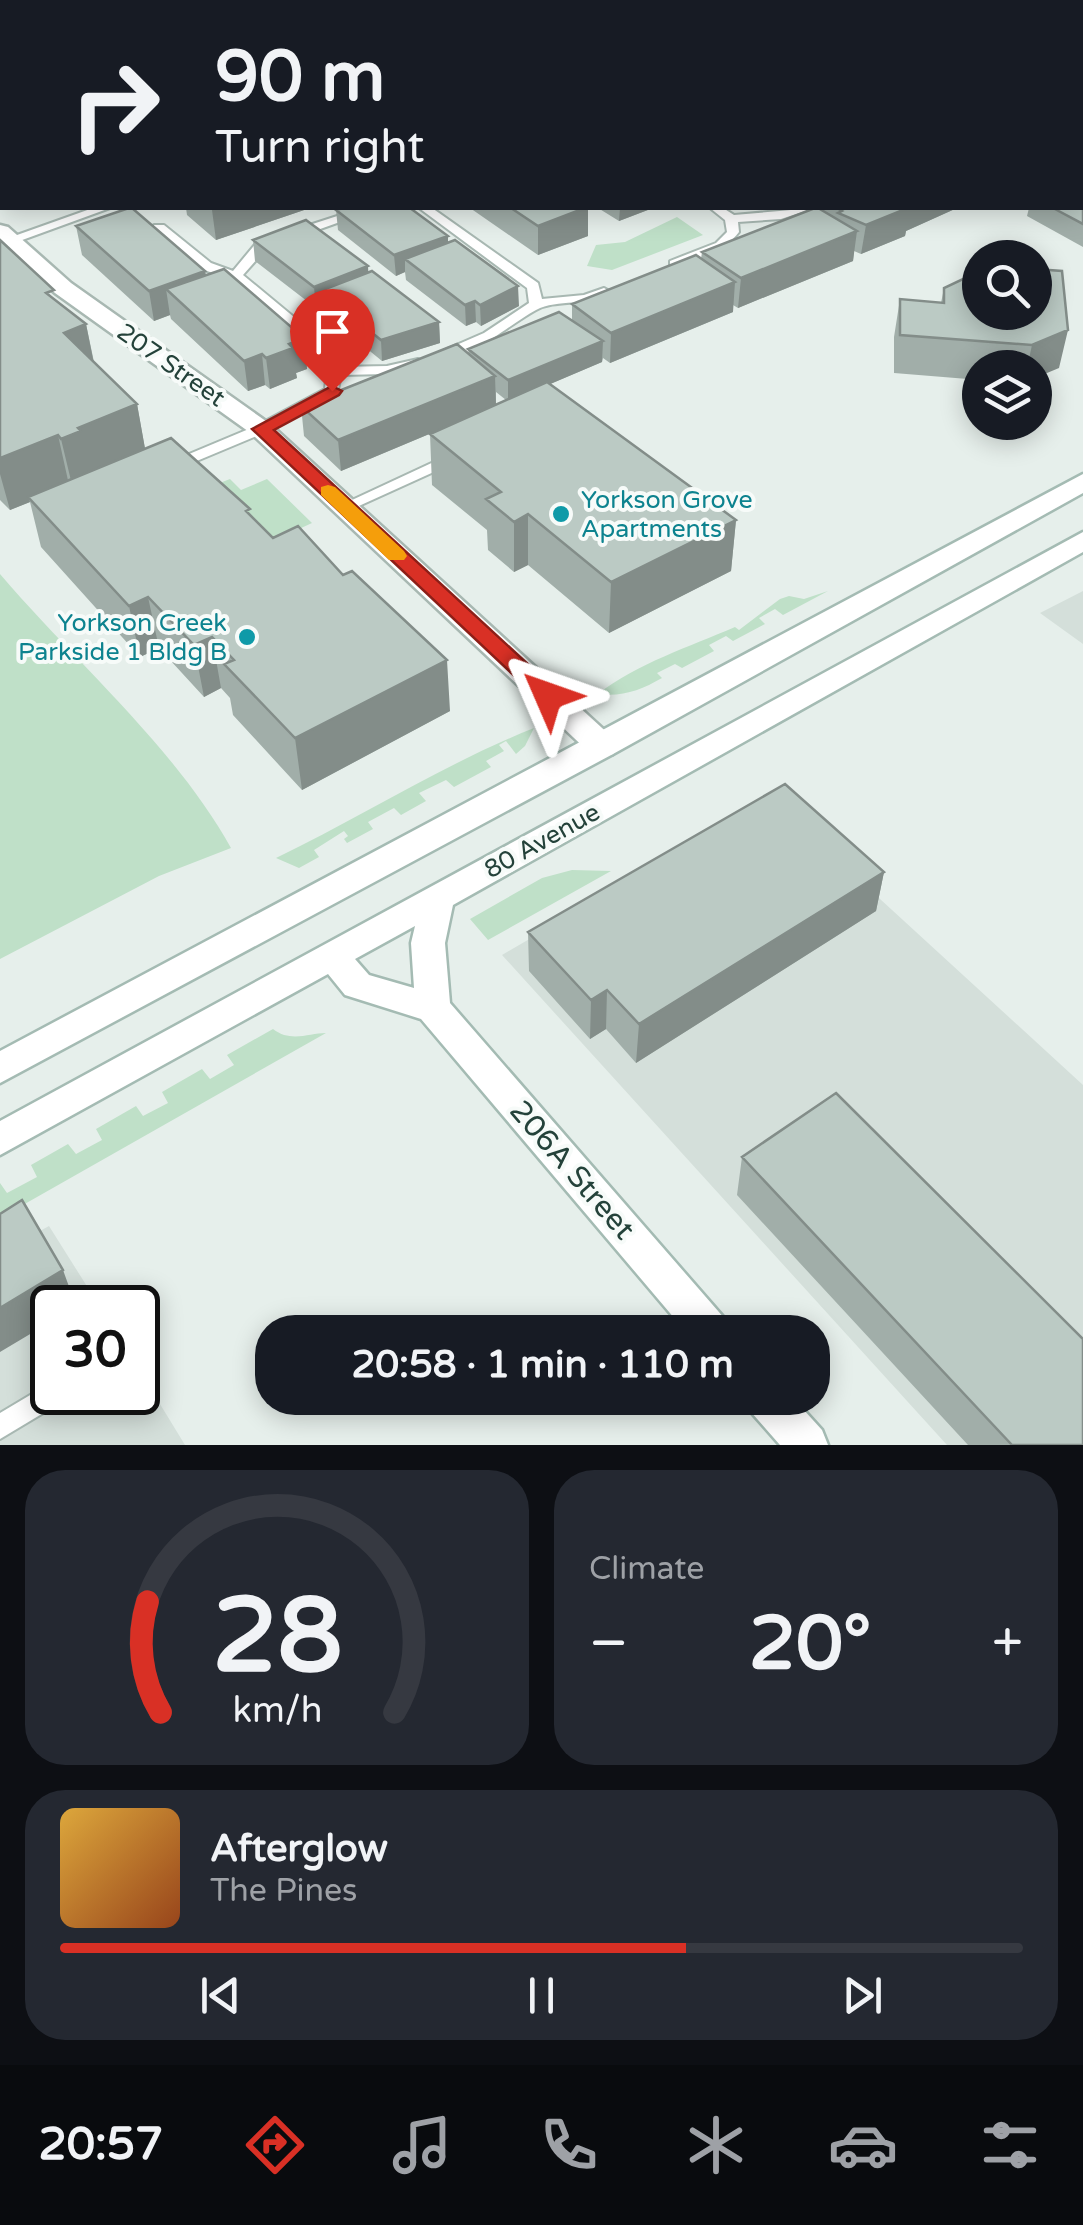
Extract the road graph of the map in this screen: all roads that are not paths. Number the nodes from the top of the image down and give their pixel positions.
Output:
1 (97, 210) edge
2 (367, 210) edge
3 (428, 210) edge
4 (719, 210) edge
5 (802, 210) edge
6 (731, 219) junction
7 (159, 228) edge
8 (4, 236) edge
9 (652, 273) edge
10 (236, 276) junction
11 (618, 287) edge
12 (536, 304) junction
13 (334, 371) junction
14 (261, 429) junction
15 (477, 447) edge
16 (168, 468) edge
17 (1083, 482) edge
18 (345, 507) junction
19 (1083, 541) edge
20 (602, 746) junction
21 (437, 900) junction
22 (333, 958) junction
23 (432, 1008) junction
24 (0, 1068) edge
25 (0, 1140) edge
26 (695, 1315) edge
27 (30, 1409) edge
28 (781, 1415) edge
29 (0, 1427) edge
30 (807, 1445) edge

1 - 8 lane
2 - 10 lane
3 - 12 lane
4 - 6 lane
5 - 6 lane
6 - 9 lane
7 - 10 lane
8 - 14 main road, 207 Street
10 - 13 lane
11 - 12 lane
12 - 13 lane
13 - 14 lane
14 - 16 lane
14 - 18 main road, 207 Street
15 - 18 lane
17 - 20 main road
18 - 20 main road, 207 Street
19 - 21 main road, 80 Avenue
20 - 24 main road
21 - 22 main road, 80 Avenue
21 - 23 main road
22 - 23 main road
22 - 25 main road, 80 Avenue
23 - 26 main road, 206A Street
27 - 29 lane
28 - 30 main road

